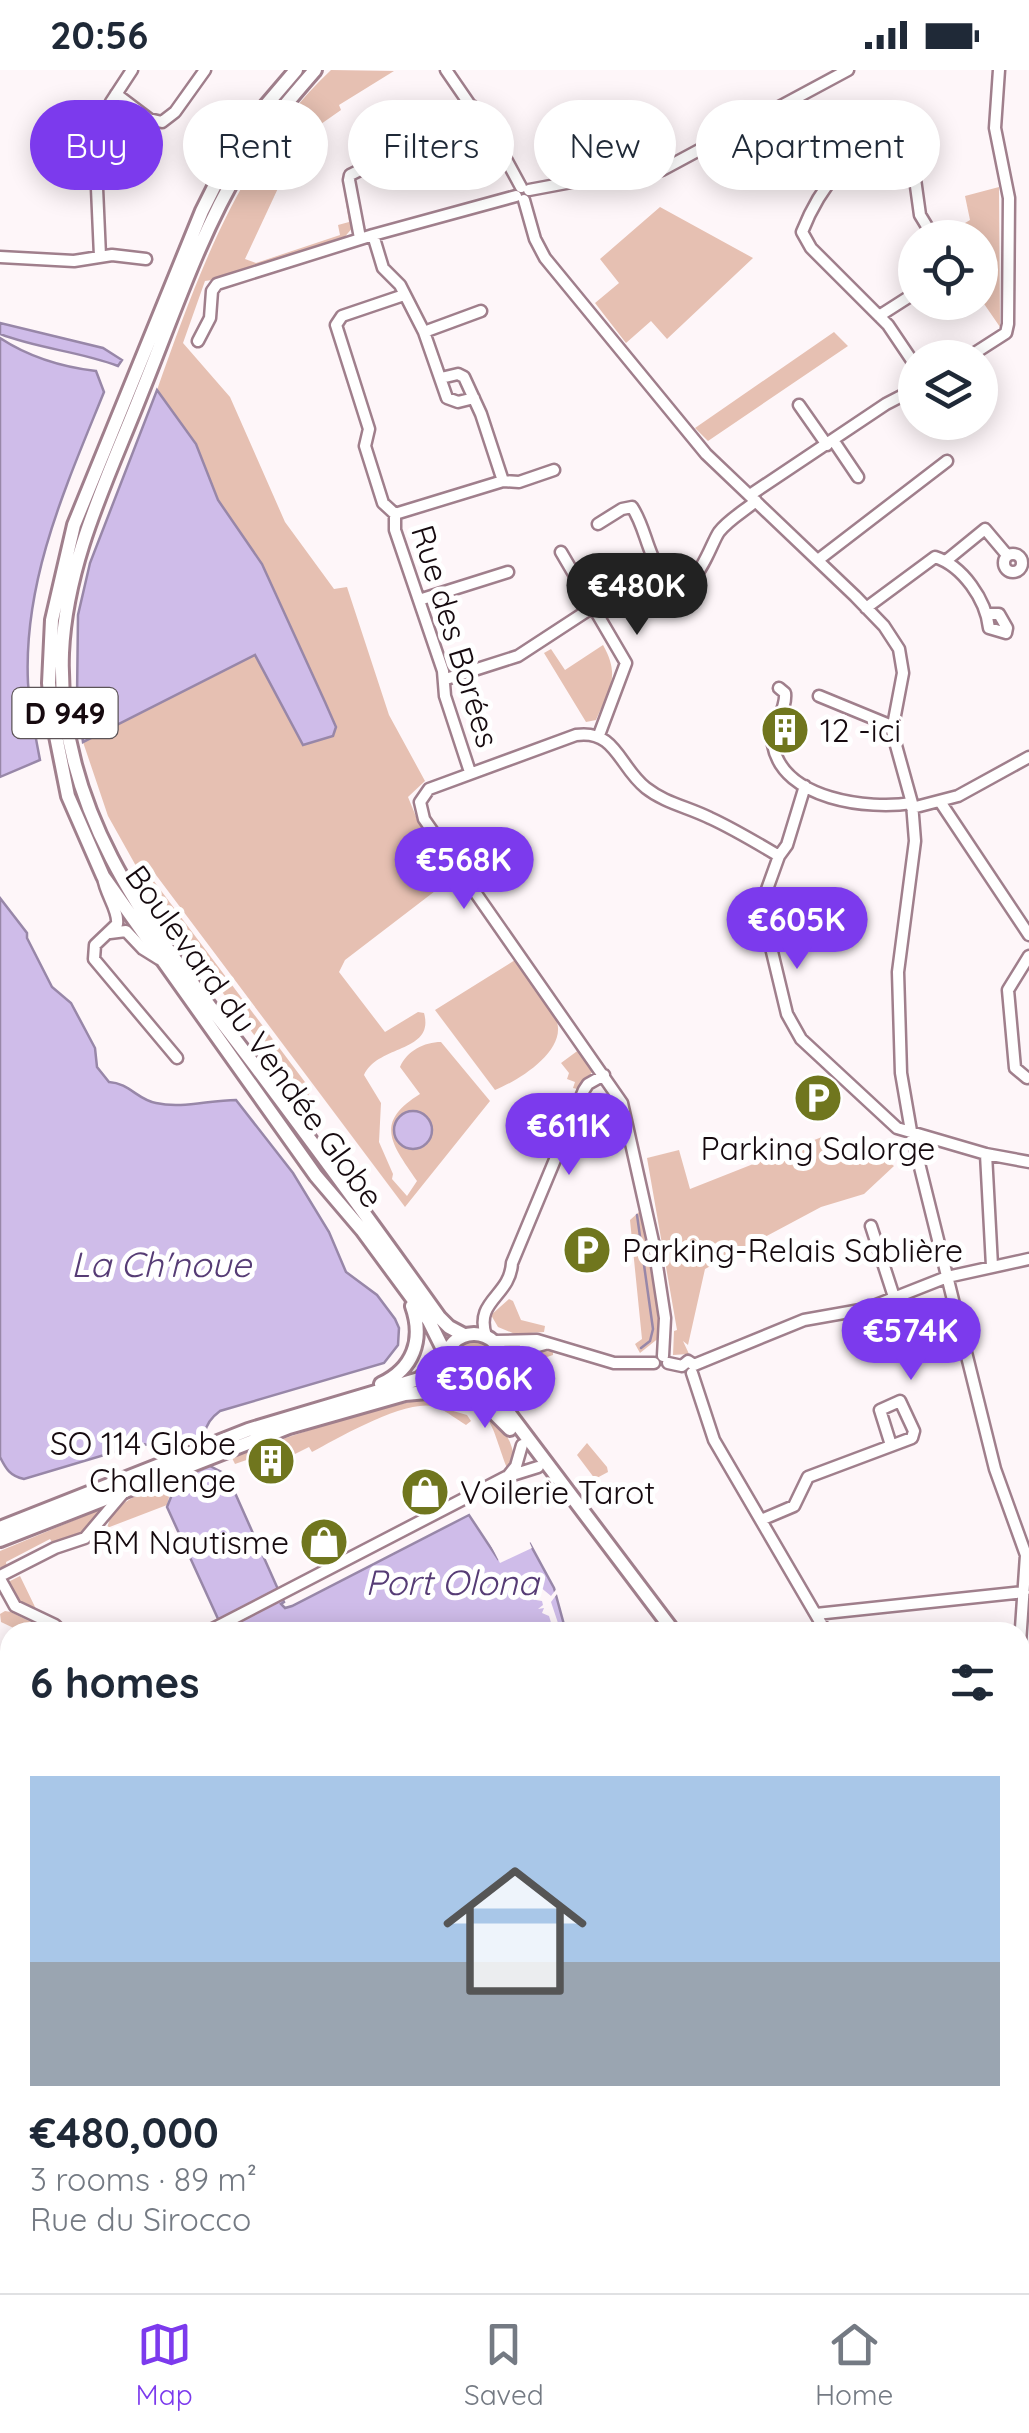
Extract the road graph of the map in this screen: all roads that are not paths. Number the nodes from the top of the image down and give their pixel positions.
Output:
1 (132, 70) edge
2 (205, 70) edge
3 (296, 70) edge
4 (315, 70) edge
5 (446, 70) edge
6 (848, 70) edge
7 (998, 70) edge
8 (116, 94) junction
9 (468, 100) edge
10 (514, 179) edge
11 (350, 190) edge
12 (522, 193) junction
13 (923, 220) edge
14 (373, 234) junction
15 (360, 238) junction
16 (100, 256) junction
17 (0, 257) edge
18 (146, 259) dead end
19 (404, 295) junction
20 (898, 304) edge
21 (481, 311) dead end
22 (879, 316) junction
23 (424, 332) junction
24 (995, 340) edge
25 (198, 341) dead end
26 (898, 342) edge
27 (441, 378) junction
28 (474, 398) junction
29 (898, 400) edge
30 (799, 405) dead end
31 (830, 442) junction
32 (947, 460) dead end
33 (554, 470) dead end
34 (858, 476) dead end
35 (503, 481) junction
36 (753, 498) junction
37 (395, 514) junction
38 (598, 524) dead end
39 (561, 552) dead end
40 (1007, 554) dead end
41 (818, 560) junction
42 (946, 560) junction
43 (508, 572) dead end
44 (419, 600) junction
45 (593, 608) junction
46 (866, 608) junction
47 (988, 614) dead end
48 (446, 679) junction
49 (779, 688) dead end
50 (819, 696) dead end
51 (892, 726) junction
52 (600, 735) junction
53 (1029, 756) edge
54 (470, 772) junction
55 (806, 786) junction
56 (941, 802) junction
57 (912, 806) junction
58 (779, 856) junction
59 (103, 876) junction
60 (109, 934) junction
61 (1029, 935) edge
62 (1029, 956) edge
63 (159, 960) junction
64 (177, 1058) dead end
65 (604, 1075) junction
66 (1028, 1078) edge
67 (911, 1131) junction
68 (986, 1154) junction
69 (1029, 1162) edge
70 (871, 1226) dead end
71 (1029, 1259) edge
72 (992, 1266) junction
73 (947, 1278) junction
74 (408, 1292) junction
75 (895, 1300) junction
76 (464, 1335) junction
77 (490, 1338) junction
78 (550, 1344) junction
79 (445, 1356) junction
80 (662, 1361) junction
81 (689, 1368) junction
82 (501, 1374) junction
83 (466, 1391) junction
84 (356, 1396) junction
85 (223, 1444) junction
86 (522, 1445) junction
87 (891, 1446) dead end
88 (538, 1467) junction
89 (158, 1470) junction
90 (506, 1477) junction
91 (130, 1486) junction
92 (761, 1520) junction
93 (0, 1528) edge
94 (0, 1540) edge
95 (0, 1578) edge
96 (1024, 1592) junction
97 (5, 1602) edge
98 (816, 1614) junction
99 (43, 1622) edge
100 (228, 1622) edge
101 (655, 1622) edge
102 (666, 1622) edge
103 (820, 1622) edge
104 (1022, 1622) edge

1 - 8 street
2 - 8 street
3 - 59 main road, Boulevard du Vendée Globe / D 949
4 - 76 main road, Boulevard du Vendée Globe / D 949
5 - 9 street
6 - 12 street
7 - 24 street
8 - 16 street
10 - 12 street
11 - 15 street
12 - 14 street
12 - 36 street
13 - 22 street
14 - 15 street
14 - 19 street
15 - 25 street
16 - 17 street
16 - 18 street
19 - 23 street
19 - 37 street, Rue des Borées
20 - 22 street
21 - 23 street
22 - 26 street
23 - 27 street
27 - 28 street
27 - 28 street
28 - 35 street
29 - 31 street
30 - 31 street
31 - 34 street
31 - 36 street
32 - 41 street
33 - 35 street
35 - 37 street
36 - 38 street
36 - 41 street
37 - 44 street, Rue des Borées
39 - 45 street
40 - 42 street
41 - 46 street
42 - 46 street
42 - 47 street
43 - 44 street
44 - 48 street, Rue des Borées
45 - 48 street
45 - 52 street
46 - 51 street
48 - 54 street, Rue des Borées
49 - 55 street
50 - 51 street
51 - 57 street
52 - 54 street
52 - 58 street
53 - 56 street
54 - 65 street
55 - 57 street
55 - 58 street
56 - 57 street
56 - 61 street
57 - 67 street
58 - 67 street
59 - 60 street
59 - 63 main road, Boulevard du Vendée Globe / D 949
60 - 63 street
60 - 64 street
62 - 66 street
63 - 74 main road, Boulevard du Vendée Globe / D 949
65 - 77 street
65 - 80 street
67 - 68 street
67 - 73 street
68 - 69 street
68 - 72 street
70 - 75 street
71 - 72 street
72 - 73 street
73 - 75 street
73 - 96 street
74 - 79 main road, Boulevard du Vendée Globe / D 949
74 - 84 main road
75 - 81 street
76 - 77 main road
76 - 79 main road
77 - 78 street
77 - 82 main road
78 - 80 street
78 - 82 street
79 - 83 main road
79 - 84 main road
80 - 81 street
81 - 92 street
82 - 83 main road
82 - 102 main road
83 - 85 main road
83 - 86 main road
84 - 85 main road
85 - 89 main road
86 - 88 main road
86 - 90 street
87 - 92 street
88 - 90 street
88 - 101 main road
89 - 91 main road
89 - 93 main road
90 - 100 street
91 - 94 main road
91 - 95 street
92 - 98 street
95 - 97 street
96 - 98 street
96 - 104 street
97 - 99 street
98 - 103 street

